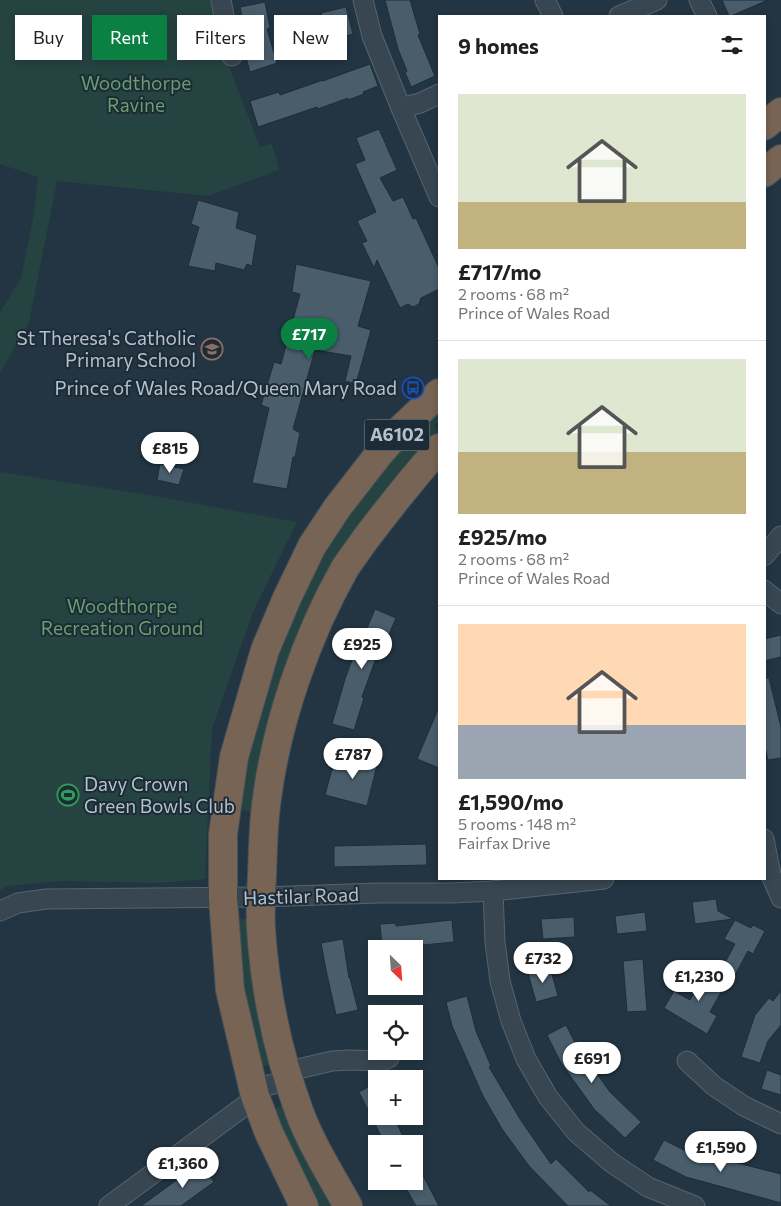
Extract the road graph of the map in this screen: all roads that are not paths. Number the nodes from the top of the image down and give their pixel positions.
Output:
1 (221, 0) edge
2 (363, 0) edge
3 (545, 0) edge
4 (657, 0) edge
5 (699, 0) edge
6 (224, 15) edge
7 (552, 15) edge
8 (621, 15) edge
9 (706, 15) edge
10 (438, 94) edge
11 (766, 107) edge
12 (401, 108) junction
13 (781, 110) edge
14 (766, 124) edge
15 (781, 159) edge
16 (766, 172) edge
17 (438, 195) edge
18 (438, 394) edge
19 (438, 449) edge
20 (781, 536) edge
21 (766, 554) edge
22 (766, 592) edge
23 (781, 604) edge
24 (769, 849) edge
25 (595, 880) edge
26 (452, 886) edge
27 (493, 891) junction
28 (261, 897) junction
29 (223, 898) junction
30 (781, 898) edge
31 (0, 911) edge
32 (384, 1060) edge
33 (687, 1061) dead end
34 (288, 1077) junction
35 (255, 1096) junction
36 (781, 1124) edge
37 (108, 1206) edge
38 (304, 1206) edge
39 (348, 1206) edge
40 (695, 1206) edge

1 - 6 street
2 - 12 street
3 - 7 street
4 - 8 street
5 - 9 street
10 - 12 street
11 - 13 street
12 - 17 street
13 - 14 highway
15 - 16 highway
18 - 29 highway, A6102
19 - 28 highway, A6102
20 - 21 street
22 - 23 street
24 - 30 street
25 - 27 street, Hastilar Road
26 - 27 street, Hastilar Road
26 - 28 street, Hastilar Road
27 - 40 street
28 - 29 street, Hastilar Road
28 - 34 highway, A6102
29 - 31 street, Hastilar Road
29 - 35 highway, A6102
32 - 34 street
33 - 36 street
34 - 35 street
34 - 39 highway, A6102
35 - 37 street
35 - 38 highway, A6102

